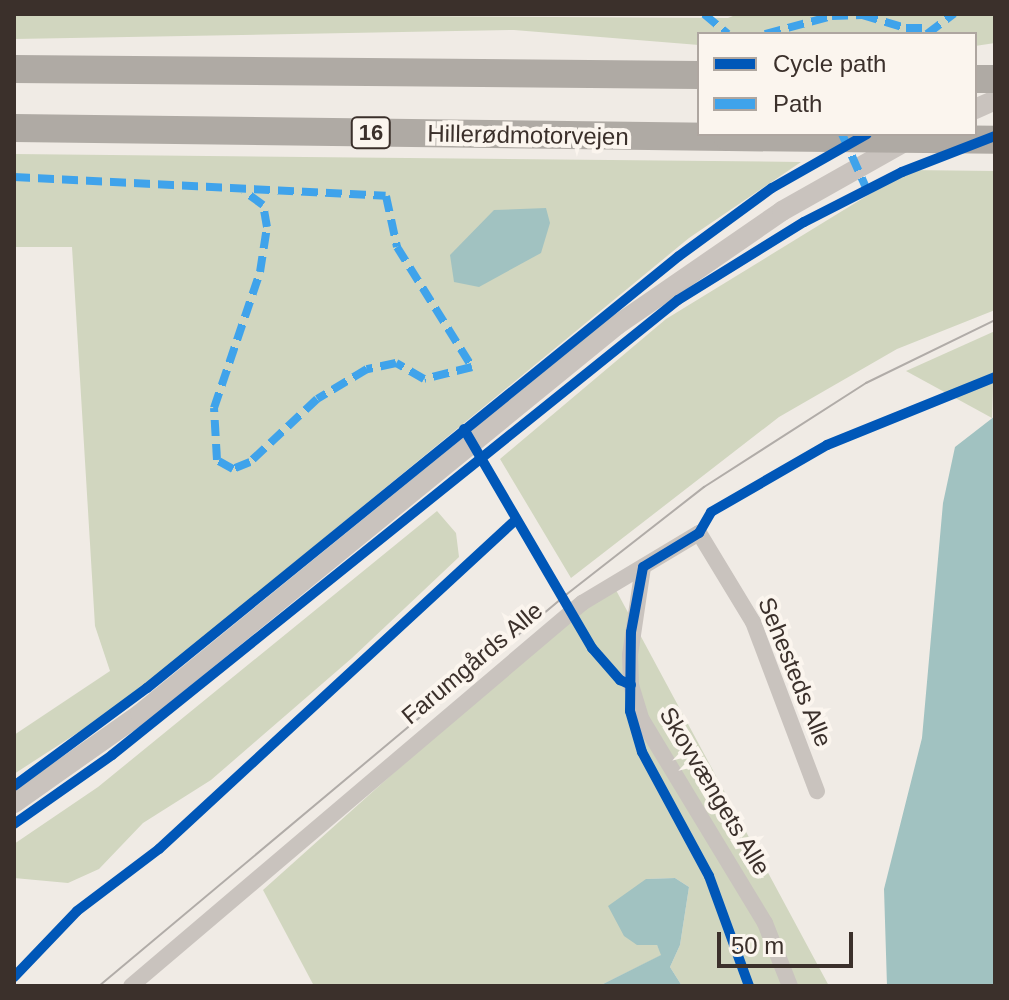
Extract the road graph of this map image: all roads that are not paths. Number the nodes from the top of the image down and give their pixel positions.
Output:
1 (14, 69) edge
2 (697, 75) edge
3 (14, 128) edge
4 (916, 136) edge
5 (995, 140) edge
6 (919, 407) dead end
7 (699, 533) junction
8 (643, 567) junction
9 (817, 791) dead end
10 (14, 803) edge
11 (131, 986) edge
12 (790, 986) edge

1 - 2 highway
3 - 5 highway, Hillerødmotorvejen / 16, bridge
4 - 10 street
6 - 7 lane, Farumgårds Alle
7 - 8 street, Farumgårds Alle
7 - 9 street, Sehesteds Alle
8 - 11 street, Farumgårds Alle
8 - 12 street, Skovvængets Alle

